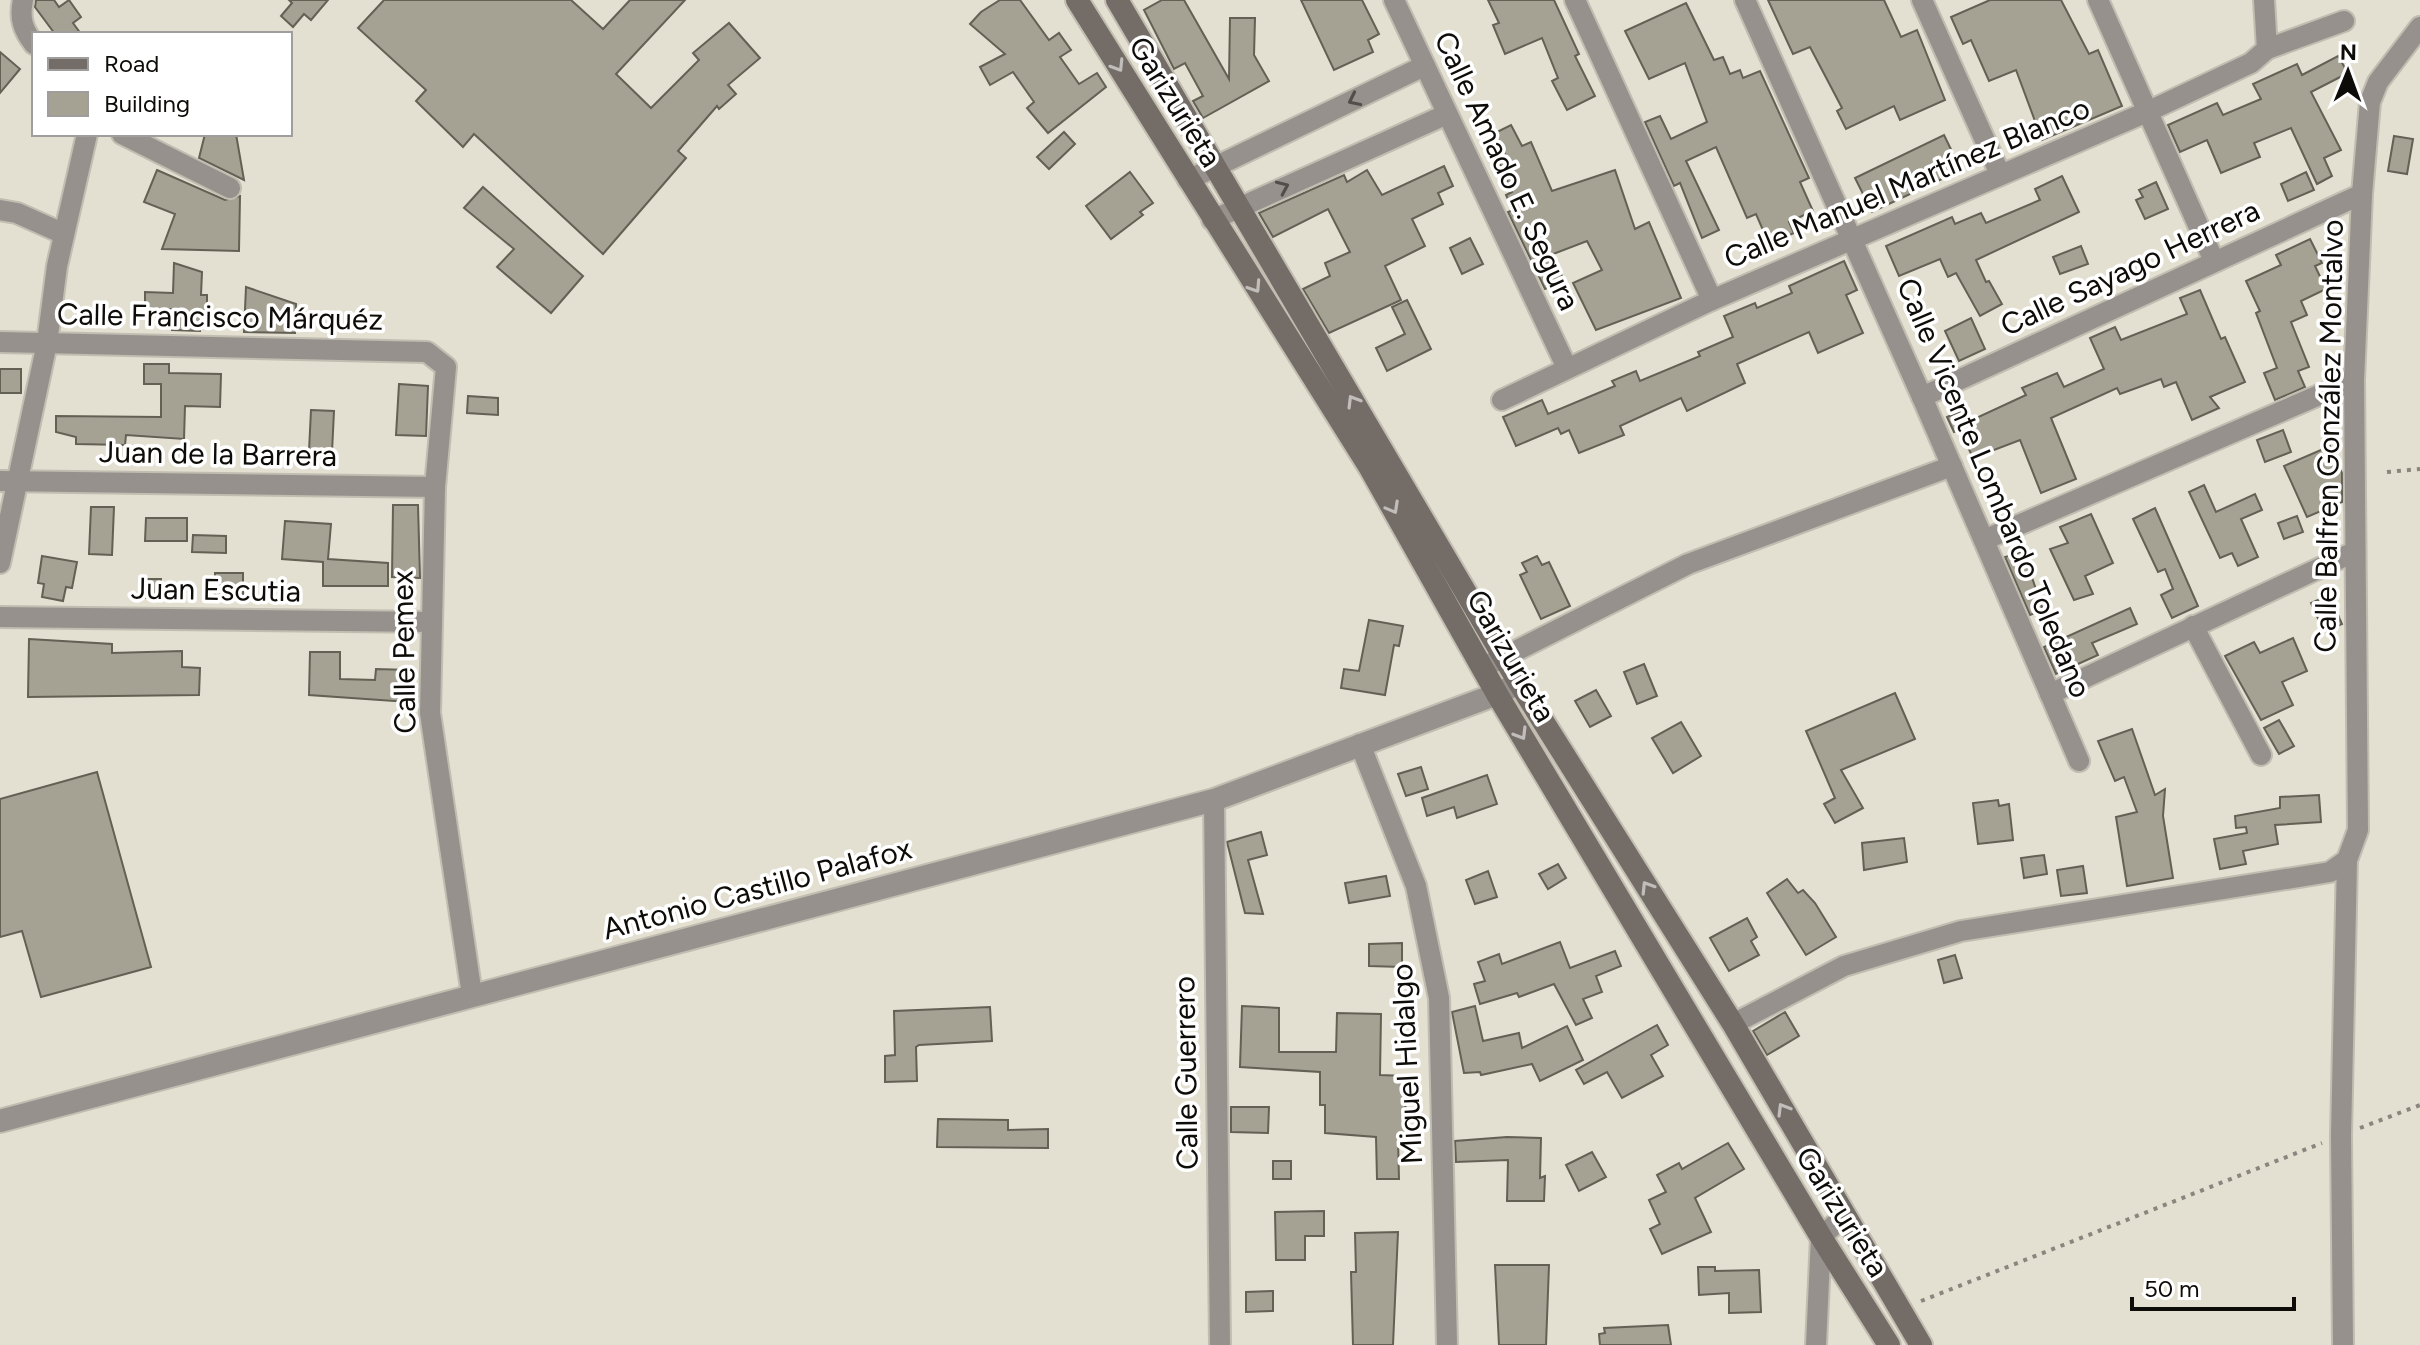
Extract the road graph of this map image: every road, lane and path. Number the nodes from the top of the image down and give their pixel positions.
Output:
1 (4, 0) edge
2 (1077, 0) edge
3 (1117, 0) edge
4 (1394, 0) edge
5 (1575, 0) edge
6 (1745, 0) edge
7 (1922, 0) edge
8 (2098, 0) edge
9 (2264, 0) edge
10 (22, 8) edge
11 (2344, 21) dead end
12 (2420, 27) edge
13 (32, 42) edge
14 (2267, 49) junction
15 (1424, 66) junction
16 (2149, 111) junction
17 (1445, 115) junction
18 (87, 136) edge
19 (126, 136) edge
20 (1214, 169) junction
21 (2000, 174) junction
22 (1188, 180) junction
23 (230, 188) dead end
24 (2362, 194) junction
25 (1238, 208) junction
26 (0, 210) edge
27 (1212, 220) junction
28 (64, 234) junction
29 (1853, 240) junction
30 (2214, 261) junction
31 (1712, 300) junction
32 (0, 342) edge
33 (47, 343) junction
34 (437, 358) joint
35 (1567, 368) junction
36 (2354, 380) junction
37 (1922, 397) junction
38 (1502, 400) dead end
39 (1952, 466) junction
40 (2420, 469) edge
41 (2387, 472) dead end
42 (8, 481) edge
43 (435, 487) junction
44 (1984, 540) junction
45 (2354, 552) junction
46 (0, 563) edge
47 (0, 617) edge
48 (432, 622) junction
49 (2193, 626) junction
50 (1506, 655) junction
51 (1482, 668) junction
52 (1519, 683) junction
53 (1497, 694) junction
54 (2050, 694) junction
55 (1360, 744) junction
56 (2261, 755) dead end
57 (2079, 761) dead end
58 (1214, 800) junction
59 (2347, 860) junction
60 (472, 995) junction
61 (1733, 1024) junction
62 (2420, 1105) edge
63 (0, 1121) edge
64 (2341, 1136) junction
65 (1845, 1215) junction
66 (1821, 1237) junction
67 (1900, 1309) junction
68 (1220, 1345) edge
69 (1447, 1345) edge
70 (1816, 1345) edge
71 (1889, 1345) edge
72 (1921, 1345) edge
73 (2343, 1345) edge

1 - 10 street
2 -> 22 main road, Garizurieta
3 - 20 main road, Garizurieta
4 - 15 street, Calle Amado E. Segura
5 - 31 street
6 - 29 street, Calle Vicente Lombardo Toledano
7 - 21 street
8 - 16 street
9 - 14 street
10 - 13 street
11 - 14 street, Calle Manuel Martínez Blanco
12 - 24 street, Calle Balfren González Montalvo
14 - 16 street, Calle Manuel Martínez Blanco
15 - 17 street, Calle Amado E. Segura
15 -> 20 street
16 - 21 street, Calle Manuel Martínez Blanco
16 - 30 street
25 -> 17 street
17 - 35 street, Calle Amado E. Segura
18 - 28 street
19 - 23 street
20 - 22 street
20 - 25 main road, Garizurieta
21 - 29 street, Calle Manuel Martínez Blanco
22 - 27 main road, Garizurieta
24 - 30 street, Calle Sayago Herrera
24 - 36 street, Calle Balfren González Montalvo
25 - 27 street
50 -> 25 main road, Garizurieta
26 - 28 street
27 -> 51 main road, Garizurieta
28 - 33 street
29 - 31 street, Calle Manuel Martínez Blanco
29 - 37 street, Calle Vicente Lombardo Toledano
30 - 37 street, Calle Sayago Herrera
31 - 35 street, Calle Manuel Martínez Blanco
32 - 33 street, Calle Francisco Márquéz
33 - 34 street, Calle Francisco Márquéz
33 - 42 street
34 - 43 street, Calle Pemex
35 - 38 street, Calle Manuel Martínez Blanco
36 - 44 street
36 - 45 street, Calle Balfren González Montalvo
37 - 39 street, Calle Vicente Lombardo Toledano
39 - 44 street, Calle Vicente Lombardo Toledano
39 - 50 street
40 - 41 path
42 - 43 street, Juan de la Barrera
42 - 46 street
43 - 48 street, Calle Pemex
44 - 54 street, Calle Vicente Lombardo Toledano
45 - 49 street
45 - 59 street, Calle Balfren González Montalvo
47 - 48 street, Juan Escutia
48 - 60 street, Calle Pemex
49 - 54 street
49 - 56 street
50 - 51 street
50 - 52 main road, Garizurieta
51 - 53 main road, Garizurieta
52 - 53 street, Antonio Castillo Palafox
61 -> 52 main road, Garizurieta
53 - 55 street, Antonio Castillo Palafox
53 -> 66 main road, Garizurieta
54 - 57 street, Calle Vicente Lombardo Toledano
55 - 58 street, Antonio Castillo Palafox
55 - 69 street, Miguel Hidalgo
58 - 60 street, Antonio Castillo Palafox
58 - 68 street, Calle Guerrero
59 - 61 street
59 - 64 street, Calle Balfren González Montalvo
60 - 63 street, Antonio Castillo Palafox
65 -> 61 main road, Garizurieta
62 - 64 path
64 - 67 path
64 - 73 street, Calle Balfren González Montalvo
65 - 66 street
65 - 67 main road, Garizurieta
66 - 70 street
66 - 71 main road, Garizurieta
67 - 72 main road, Garizurieta

